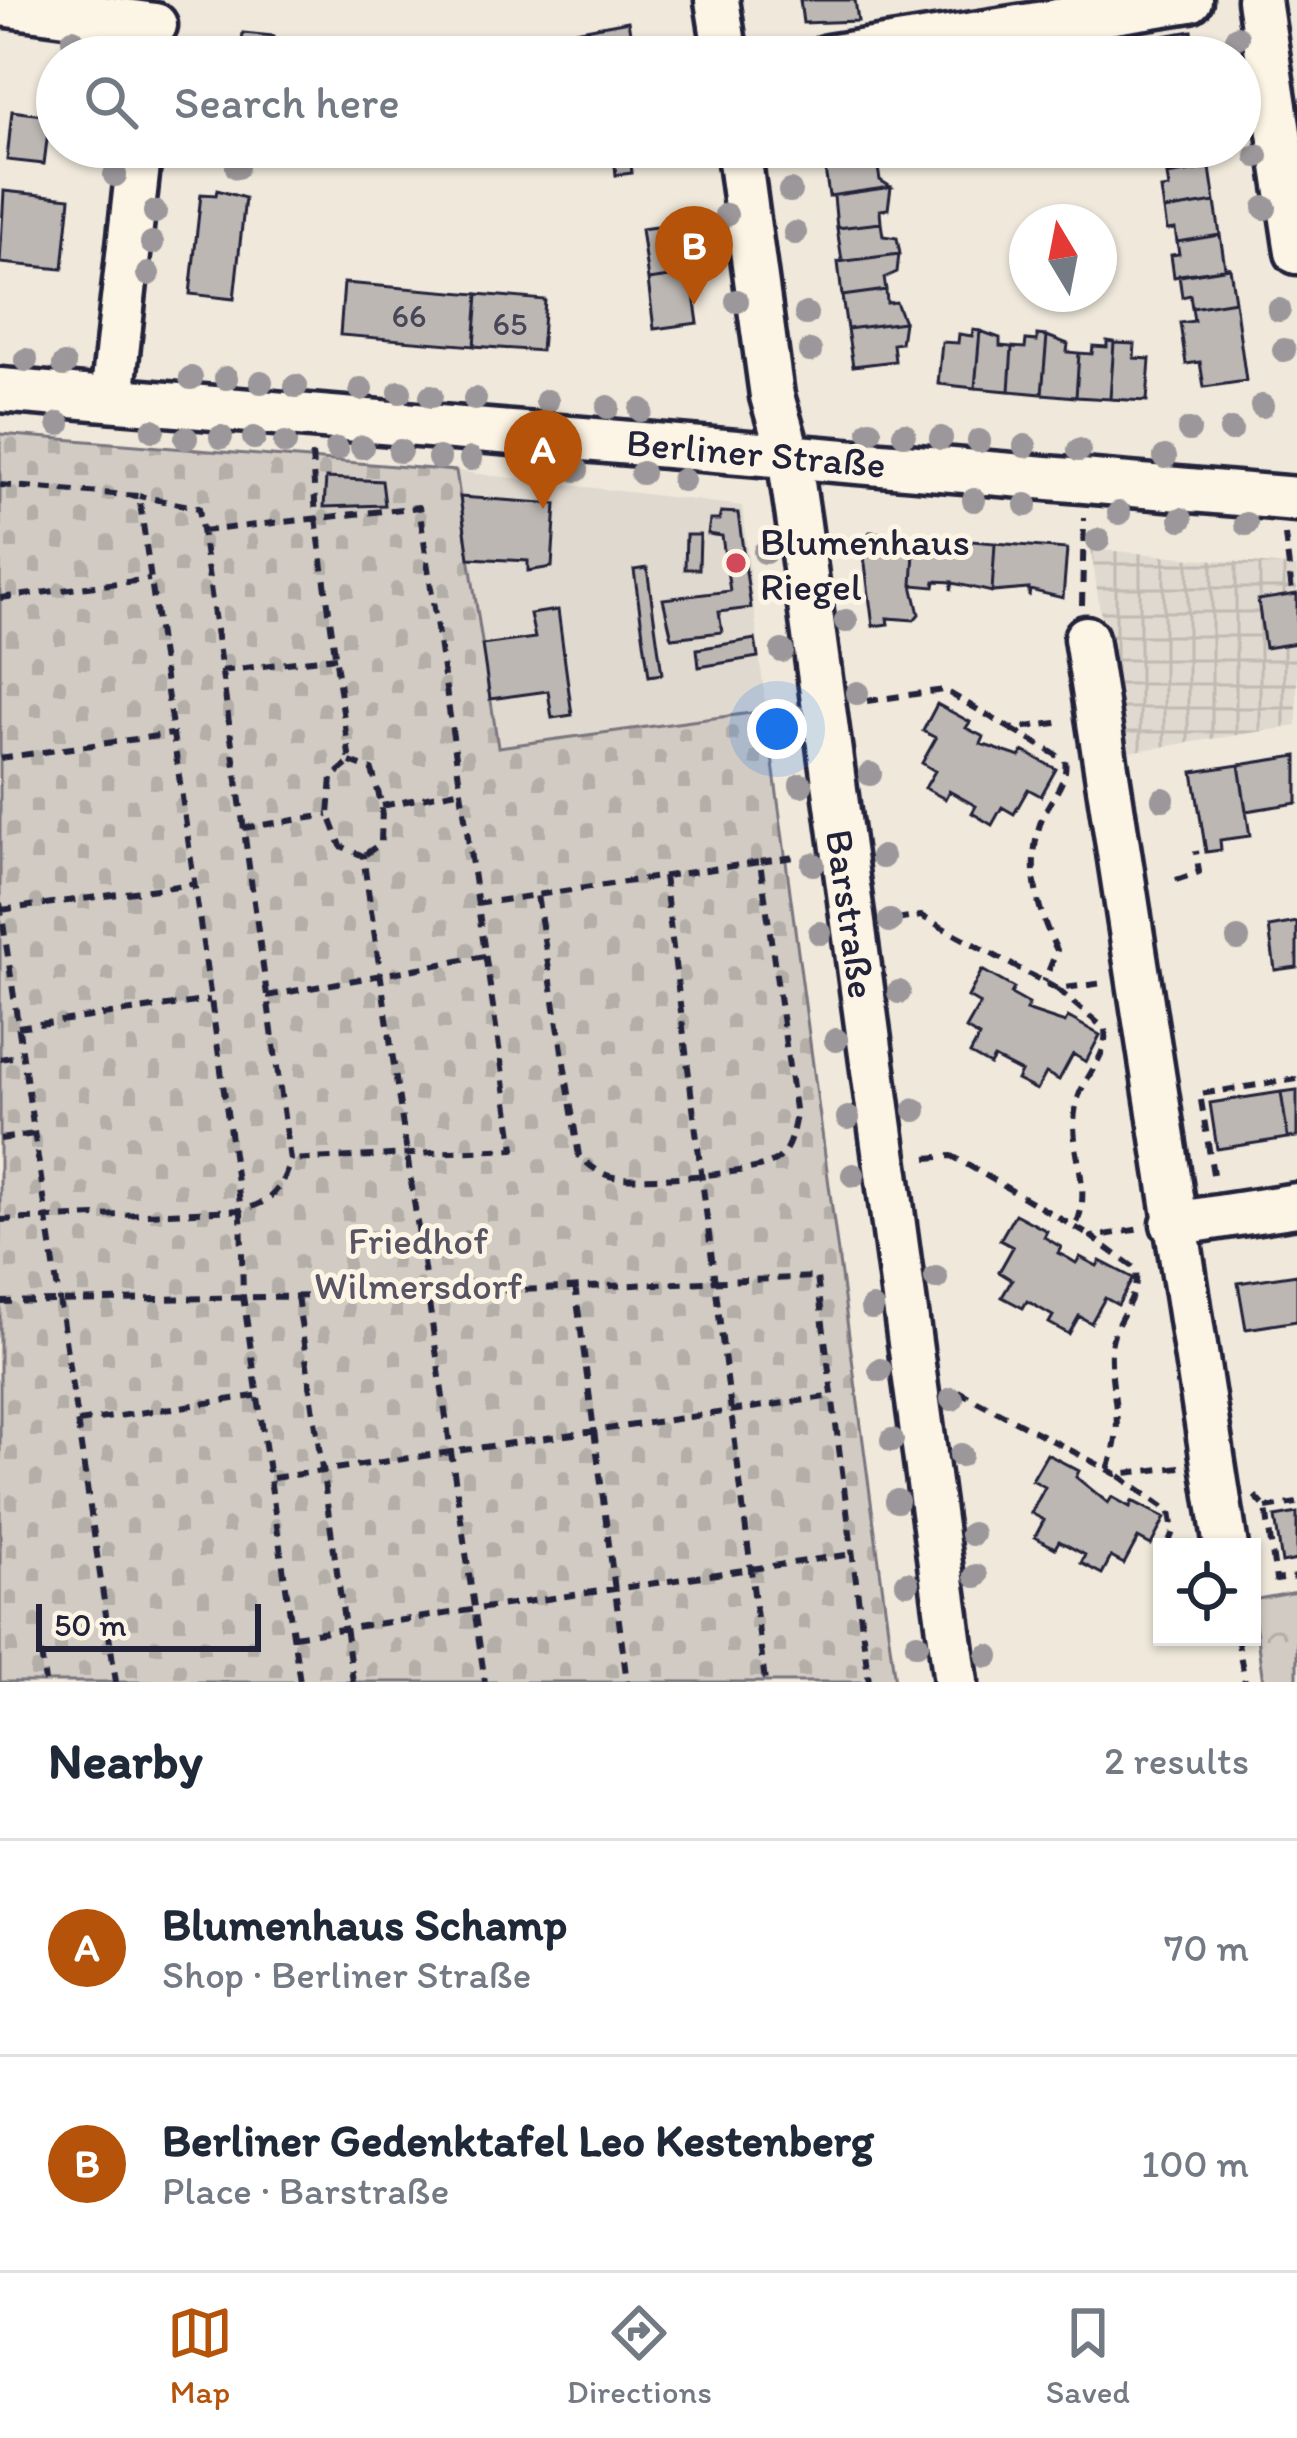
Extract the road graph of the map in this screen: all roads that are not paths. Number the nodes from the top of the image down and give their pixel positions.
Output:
1 (717, 0) edge
2 (1190, 0) edge
3 (1259, 0) edge
4 (0, 4) edge
5 (154, 27) edge
6 (723, 36) edge
7 (961, 36) edge
8 (138, 168) edge
9 (741, 168) edge
10 (1297, 252) edge
11 (0, 390) edge
12 (112, 399) junction
13 (789, 456) junction
14 (1291, 517) edge
15 (1086, 638) road end
16 (1297, 1205) edge
17 (1189, 1222) junction
18 (1225, 1538) edge
19 (956, 1682) edge

1 - 6 street
2 - 7 street
3 - 10 street
4 - 5 street
8 - 12 street
9 - 13 street, Barstraße
11 - 12 street, Berliner Straße
12 - 13 street, Berliner Straße
13 - 14 street, Berliner Straße
13 - 19 street, Barstraße
15 - 17 street
16 - 17 street
17 - 18 street

